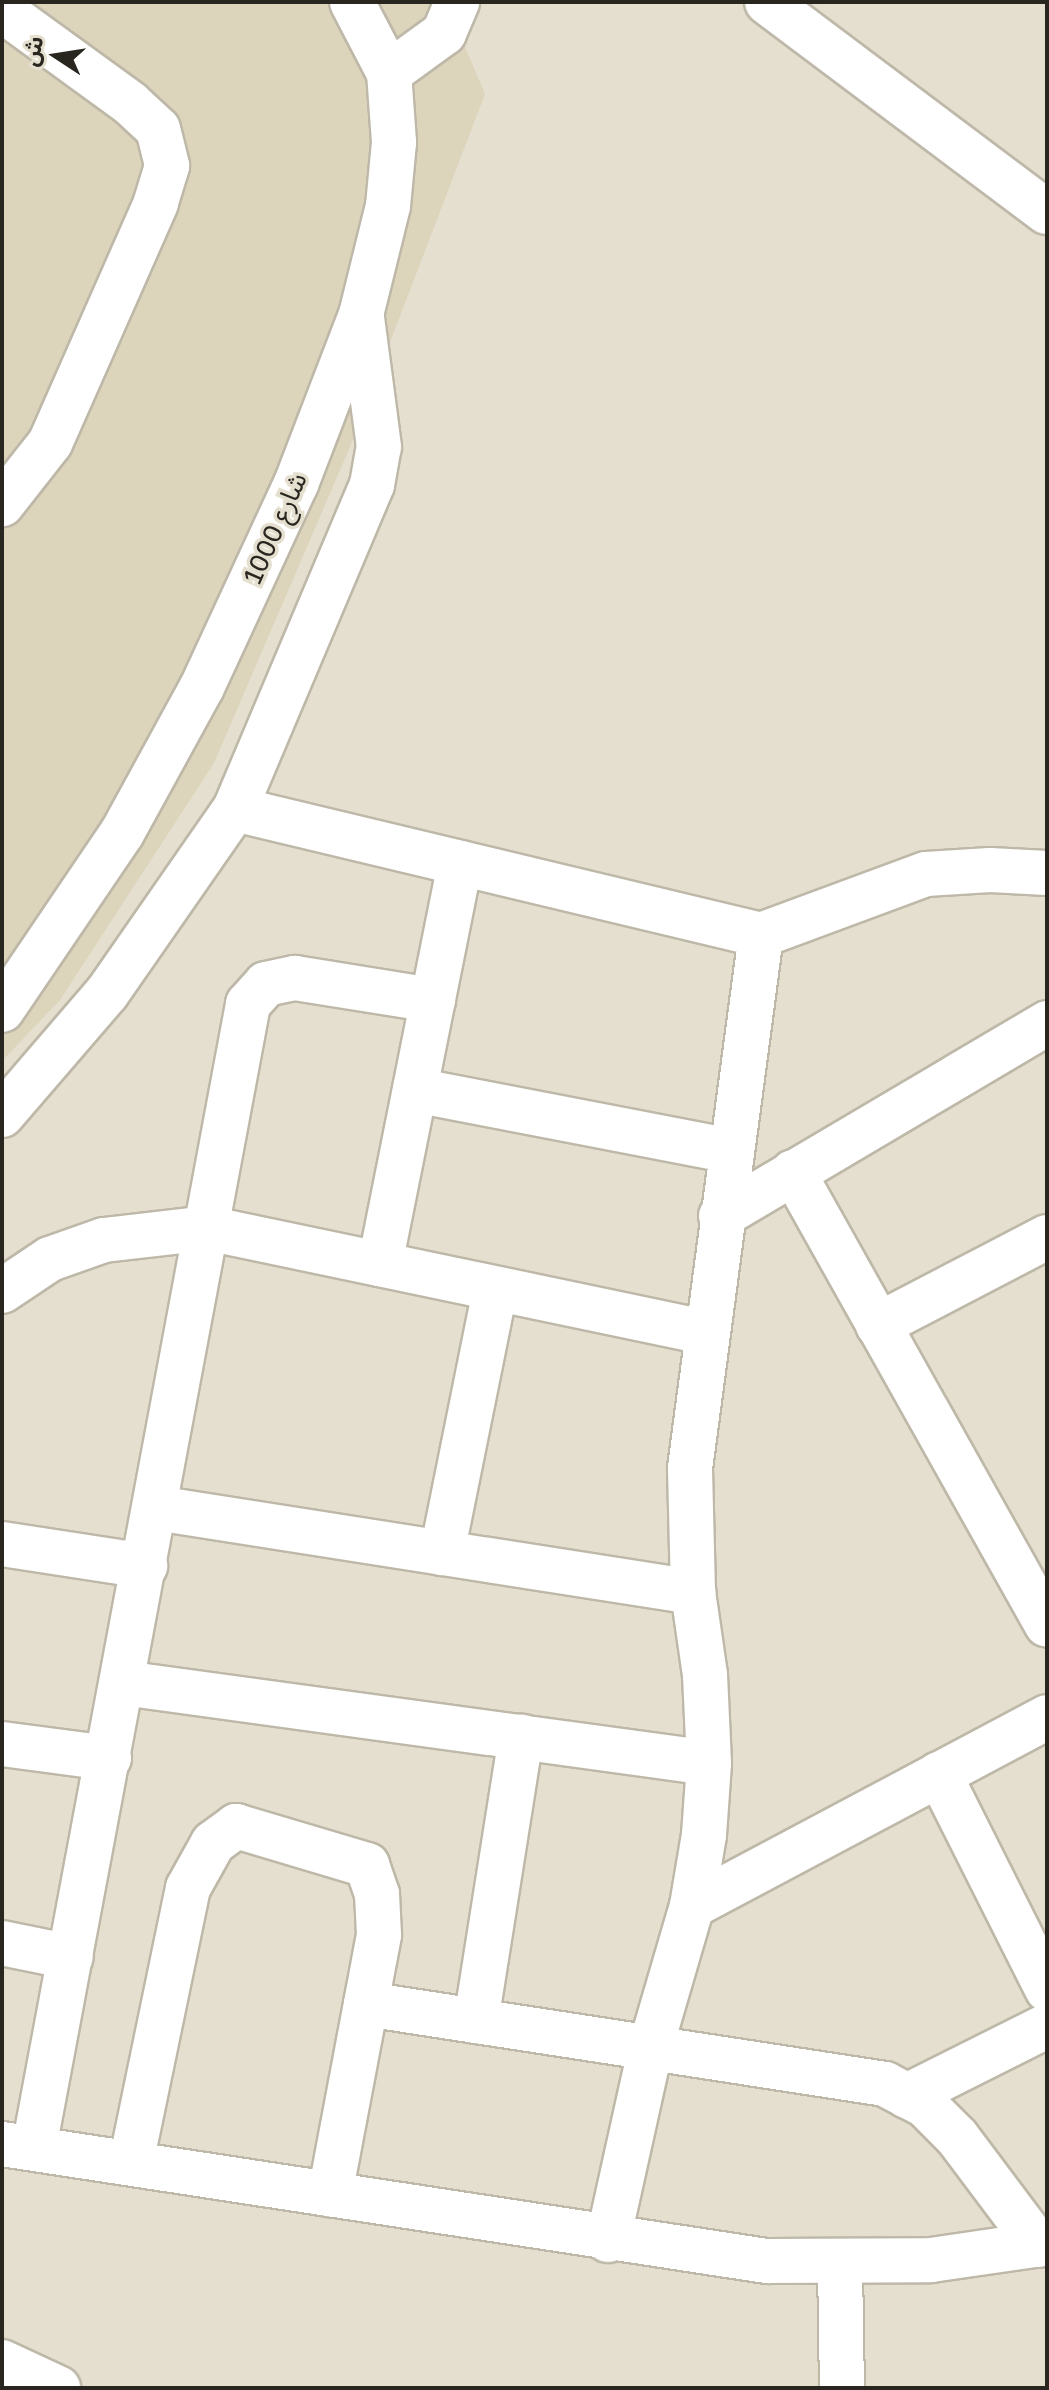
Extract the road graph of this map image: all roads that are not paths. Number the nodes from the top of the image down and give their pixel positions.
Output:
1 (352, 2) edge
2 (457, 2) edge
3 (767, 2) edge
4 (2, 10) edge
5 (389, 73) junction
6 (1047, 212) edge
7 (361, 315) junction
8 (2, 504) edge
9 (235, 809) junction
10 (460, 863) junction
11 (1047, 873) edge
12 (761, 935) junction
13 (43, 954) junction
14 (2, 967) edge
15 (433, 1000) junction
16 (2, 1010) edge
17 (1047, 1023) edge
18 (415, 1090) junction
19 (2, 1115) edge
20 (731, 1151) junction
21 (793, 1172) junction
22 (721, 1216) junction
23 (207, 1228) junction
24 (1047, 1237) edge
25 (380, 1264) junction
26 (495, 1289) junction
27 (2, 1291) edge
28 (878, 1325) junction
29 (704, 1332) junction
30 (156, 1508) junction
31 (2, 1544) edge
32 (442, 1553) junction
33 (145, 1566) junction
34 (1033, 1569) edge
35 (693, 1592) junction
36 (1047, 1625) edge
37 (123, 1683) junction
38 (1047, 1717) edge
39 (521, 1737) junction
40 (2, 1744) edge
41 (109, 1758) junction
42 (709, 1763) junction
43 (939, 1774) junction
44 (692, 1906) junction
45 (2, 1943) edge
46 (71, 1957) junction
47 (1047, 1989) edge
48 (366, 2004) junction
49 (476, 2021) junction
50 (1047, 2026) edge
51 (651, 2046) junction
52 (907, 2096) junction
53 (18, 2146) edge
54 (131, 2163) junction
55 (330, 2194) junction
56 (608, 2240) junction
57 (1042, 2244) edge
58 (840, 2264) junction
59 (2, 2362) edge
60 (58, 2388) edge
61 (842, 2388) edge

1 - 5 street, شارع 1000
2 - 5 street
3 - 6 street
4 - 8 street
5 - 7 street, شارع 1000
7 - 9 street
7 - 13 street, شارع 1000
9 - 10 street
9 - 19 street
10 - 12 street
10 - 15 street
11 - 12 street
12 - 20 street
13 - 14 street
13 - 16 street, شارع 1000
15 - 18 street
15 - 23 street
17 - 21 street
18 - 20 street
18 - 25 street
20 - 22 street
21 - 22 street
21 - 28 street
22 - 29 street
23 - 25 street
23 - 27 street
23 - 30 street
24 - 28 street
25 - 26 street
26 - 29 street
26 - 32 street
28 - 34 street
29 - 35 street
30 - 32 street
30 - 33 street
31 - 33 street
32 - 35 street
33 - 37 street
34 - 36 street
35 - 42 street
37 - 39 street
37 - 41 street
38 - 43 street
39 - 42 street
39 - 49 street
40 - 41 street
41 - 46 street
42 - 44 street
43 - 44 street
43 - 47 street
44 - 51 street
45 - 46 street
46 - 53 street
48 - 49 street
48 - 54 street
48 - 55 street
49 - 51 street
50 - 52 street
51 - 52 street
51 - 56 street
52 - 57 street
53 - 54 street
54 - 55 street
55 - 56 street
56 - 58 street
57 - 58 street
58 - 61 street
59 - 60 street

